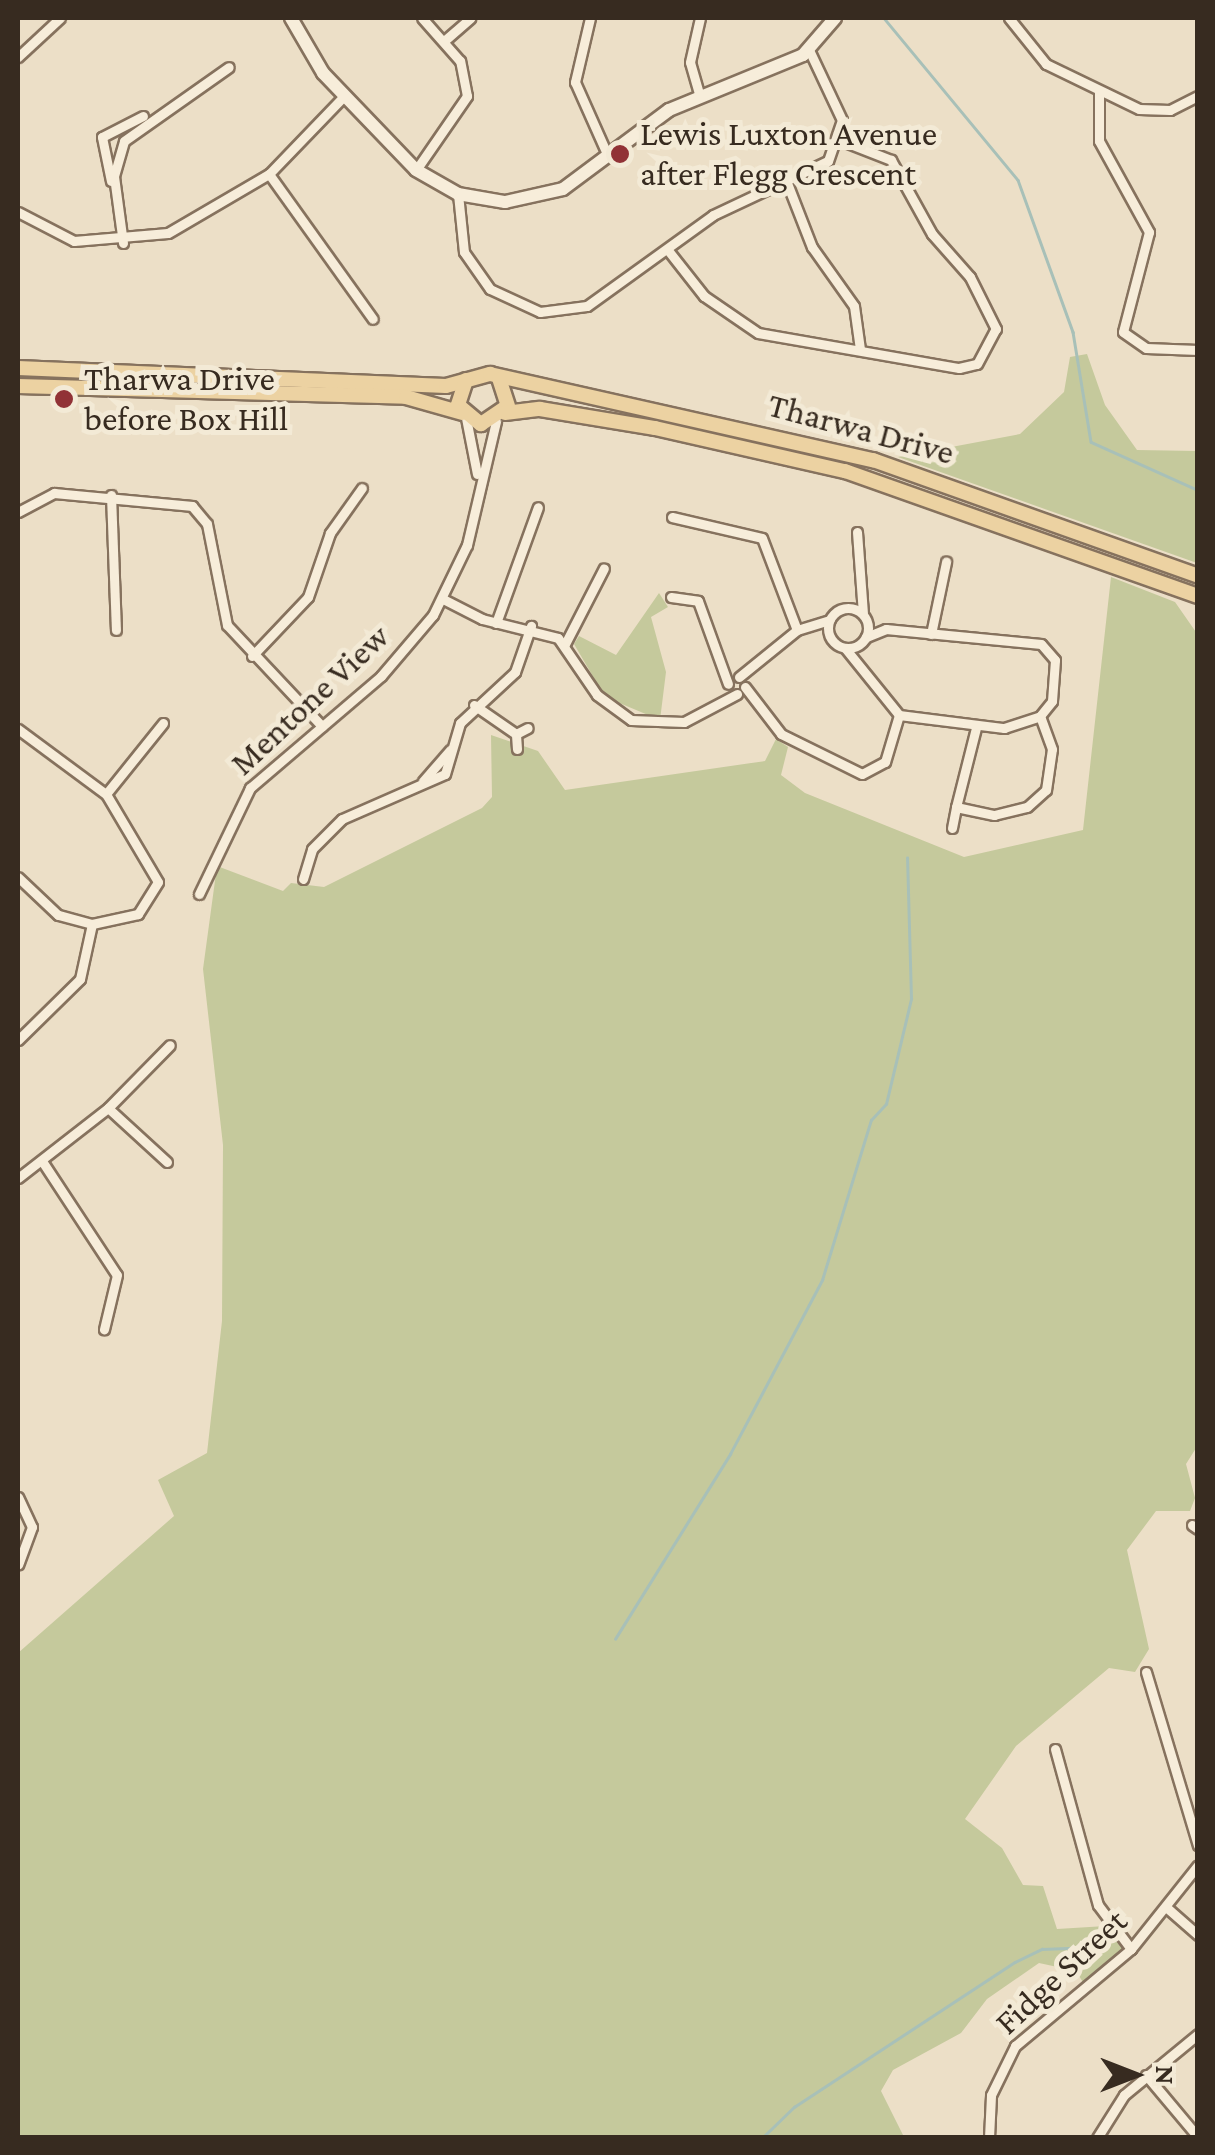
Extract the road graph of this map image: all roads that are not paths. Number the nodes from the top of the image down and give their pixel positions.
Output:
1 (60, 18) edge
2 (291, 18) edge
3 (422, 18) edge
4 (470, 18) edge
5 (590, 18) edge
6 (700, 18) edge
7 (836, 18) edge
8 (1010, 18) edge
9 (444, 41) junction
10 (809, 50) junction
11 (18, 57) edge
12 (230, 67) dead end
13 (1099, 92) junction
14 (344, 96) junction
15 (700, 96) junction
16 (1196, 102) edge
17 (168, 104) junction
18 (840, 140) junction
19 (608, 156) junction
20 (416, 170) junction
21 (269, 174) junction
22 (787, 183) junction
23 (458, 194) junction
24 (118, 208) junction
25 (18, 212) edge
26 (123, 243) junction
27 (667, 250) junction
28 (373, 319) dead end
29 (860, 350) junction
30 (1198, 350) edge
31 (18, 368) edge
32 (497, 378) junction
33 (466, 380) junction
34 (18, 386) edge
35 (464, 416) junction
36 (500, 417) junction
37 (362, 488) dead end
38 (478, 492) junction
39 (111, 495) junction
40 (538, 507) dead end
41 (19, 508) edge
42 (672, 517) dead end
43 (857, 532) dead end
44 (946, 562) dead end
45 (604, 568) dead end
46 (1198, 576) edge
47 (859, 591) junction
48 (671, 596) dead end
49 (1198, 596) edge
50 (443, 599) junction
51 (846, 608) junction
52 (866, 618) junction
53 (830, 620) junction
54 (496, 622) junction
55 (532, 626) junction
56 (886, 629) junction
57 (116, 630) dead end
58 (799, 630) junction
59 (931, 634) junction
60 (864, 639) junction
61 (832, 640) junction
62 (565, 644) junction
63 (845, 648) junction
64 (252, 656) junction
65 (860, 664) junction
66 (737, 686) junction
67 (474, 705) junction
68 (899, 716) junction
69 (1040, 716) junction
70 (163, 723) dead end
71 (322, 726) junction
72 (18, 728) edge
73 (528, 728) dead end
74 (976, 728) junction
75 (516, 734) junction
76 (517, 749) dead end
77 (106, 794) junction
78 (956, 807) junction
79 (952, 828) dead end
80 (303, 878) dead end
81 (19, 881) edge
82 (198, 894) dead end
83 (92, 924) junction
84 (18, 1040) edge
85 (170, 1045) dead end
86 (108, 1108) junction
87 (42, 1160) junction
88 (167, 1162) dead end
89 (18, 1178) edge
90 (104, 1328) dead end
91 (18, 1497) edge
92 (18, 1565) edge
93 (1146, 1672) dead end
94 (1056, 1749) dead end
95 (1198, 1846) edge
96 (1198, 1866) edge
97 (1166, 1908) junction
98 (1198, 1936) edge
99 (1131, 1949) junction
100 (1198, 2034) edge
101 (1146, 2075) junction
102 (1198, 2137) edge
103 (989, 2138) edge
104 (1097, 2138) edge

1 - 11 street
2 - 14 street
3 - 9 street
4 - 9 street
5 - 19 street
6 - 15 street
7 - 10 street
8 - 13 street
9 - 20 street
10 - 15 street
10 - 18 street
12 - 17 street
13 - 16 street
13 - 30 street
14 - 20 street
14 - 21 street
15 - 19 street
17 - 24 street
17 - 24 street
18 - 22 street
18 - 29 street
19 - 23 street
20 - 23 street
21 - 26 street
21 - 28 street
22 - 27 street
22 - 29 street
23 - 27 street
24 - 26 street
25 - 26 street
27 - 29 street
31 - 33 main road
32 - 33 main road, Tharwa Drive
32 - 36 main road
32 - 46 main road, Tharwa Drive
33 - 35 main road
34 - 35 main road
35 - 36 main road, Tharwa Drive
35 - 38 street, Mentone View
36 - 38 street, Mentone View
36 - 49 main road, Tharwa Drive
37 - 64 street
38 - 50 street, Mentone View
39 - 41 street
39 - 57 street
39 - 64 street
40 - 54 street
42 - 58 street
43 - 47 street
44 - 59 street
45 - 62 street
47 - 51 street
47 - 52 street
48 - 66 street
50 - 54 street
50 - 71 street, Mentone View
51 - 52 street
51 - 53 street
52 - 56 street
52 - 60 street
53 - 58 street
53 - 61 street
54 - 55 street
55 - 62 street
55 - 67 street
56 - 59 street
56 - 60 street
58 - 61 street
58 - 66 street
59 - 69 street
60 - 63 street
60 - 65 street
61 - 63 street
62 - 66 street
63 - 65 street
64 - 71 street
65 - 68 street
66 - 68 street
67 - 75 street
67 - 80 street
68 - 74 street
69 - 74 street
69 - 78 street
70 - 77 street
71 - 82 street, Mentone View
72 - 77 street
73 - 75 street
74 - 78 street
75 - 76 street
77 - 83 street
78 - 79 street
81 - 83 street
83 - 84 street
85 - 86 street
86 - 87 street
86 - 88 street
87 - 89 street
87 - 90 street
91 - 92 street
93 - 95 street
94 - 99 street
96 - 97 street, Fidge Street
97 - 98 street, Fidge Street
97 - 99 street, Fidge Street
99 - 103 street, Fidge Street
100 - 101 street
101 - 102 street
101 - 104 street

